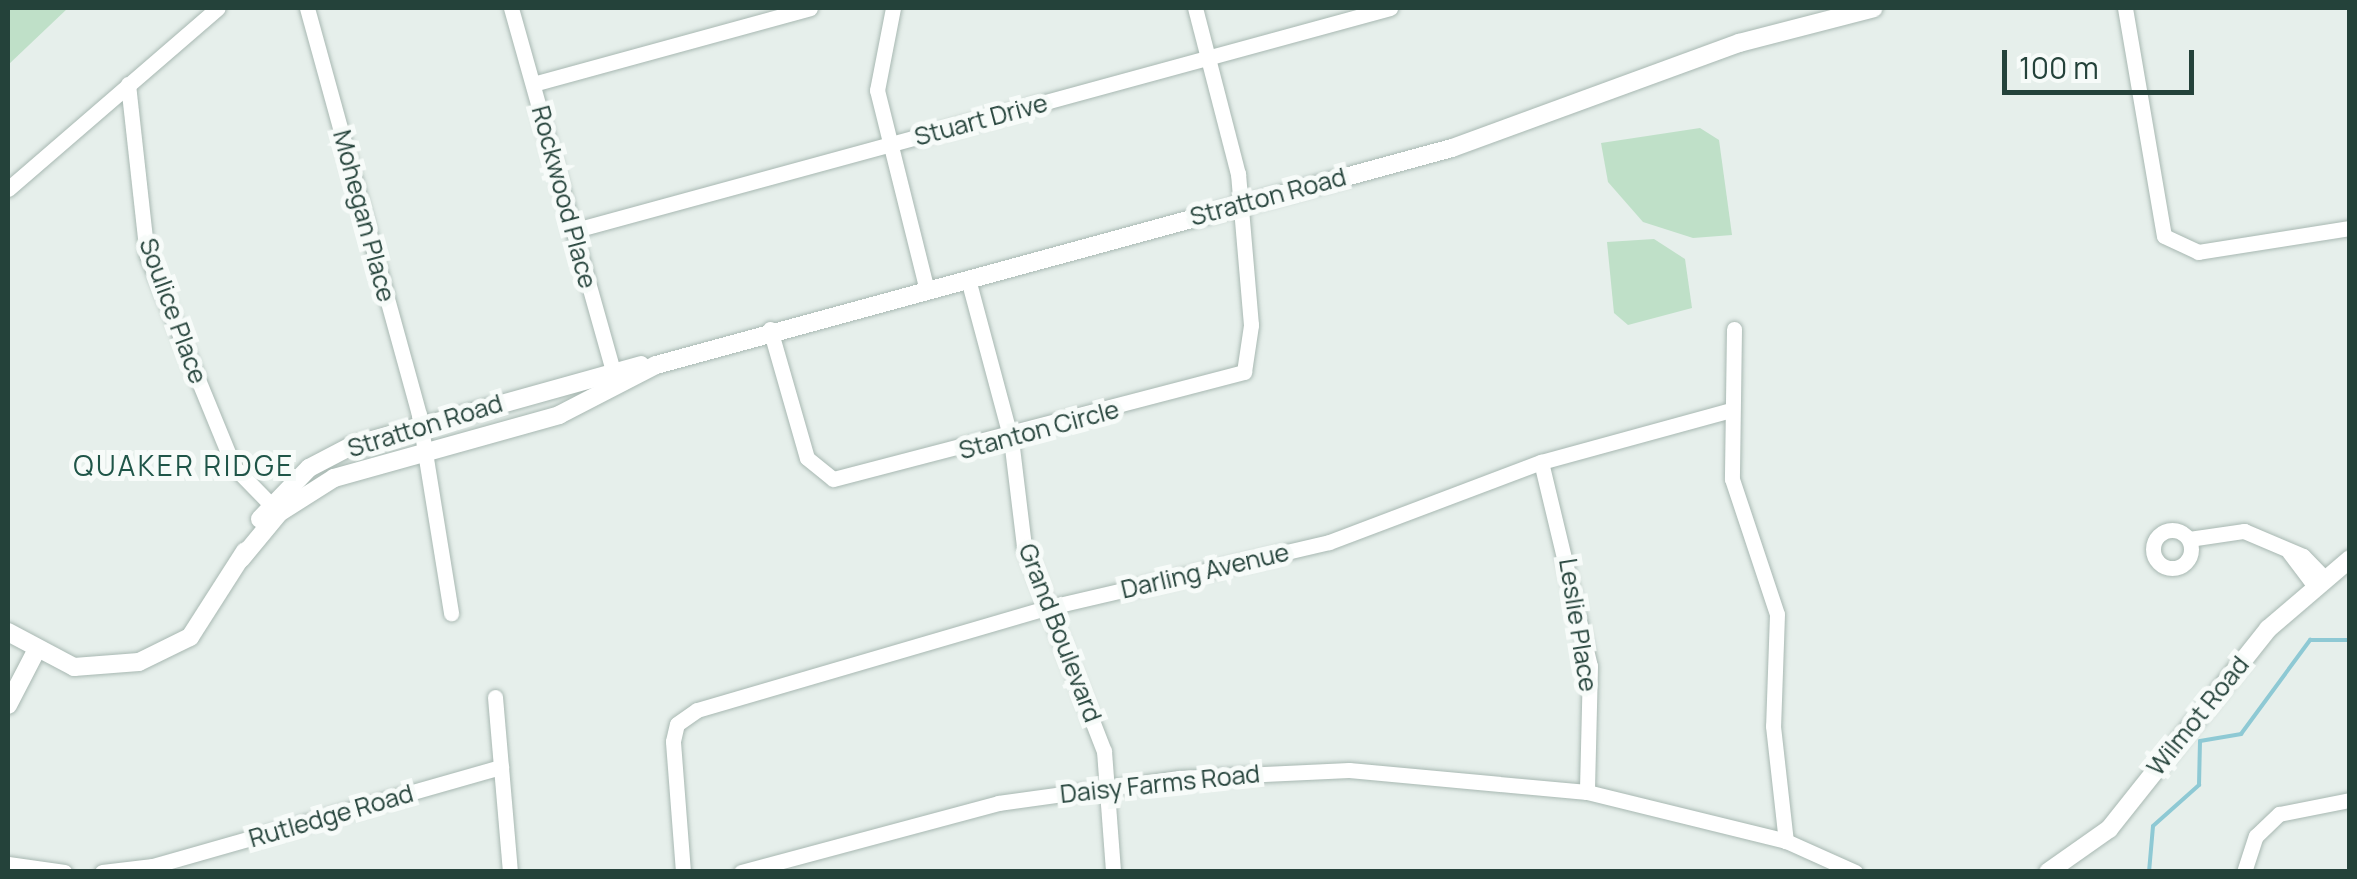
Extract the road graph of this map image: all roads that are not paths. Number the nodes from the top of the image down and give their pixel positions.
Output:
1 (218, 8) edge
2 (307, 8) edge
3 (512, 8) edge
4 (810, 8) edge
5 (892, 8) edge
6 (1195, 8) edge
7 (1390, 8) edge
8 (1874, 8) edge
9 (2125, 8) edge
10 (1205, 59) junction
11 (128, 84) junction
12 (533, 84) junction
13 (889, 145) junction
14 (8, 189) edge
15 (1242, 205) junction
16 (2350, 228) edge
17 (572, 231) junction
18 (968, 279) junction
19 (927, 290) junction
20 (770, 329) junction
21 (1734, 330) dead end
22 (615, 378) junction
23 (1731, 410) junction
24 (420, 424) junction
25 (1011, 439) junction
26 (425, 454) junction
27 (1541, 462) junction
28 (275, 509) junction
29 (2188, 538) dead end
30 (2350, 559) edge
31 (2319, 581) junction
32 (1050, 606) junction
33 (450, 613) dead end
34 (8, 632) edge
35 (35, 654) junction
36 (496, 697) dead end
37 (8, 705) edge
38 (501, 768) junction
39 (1109, 787) junction
40 (1587, 792) junction
41 (2350, 800) edge
42 (1786, 841) junction
43 (8, 864) edge
44 (64, 872) edge
45 (102, 872) edge
46 (510, 872) edge
47 (683, 872) edge
48 (740, 872) edge
49 (1113, 872) edge
50 (1855, 872) edge
51 (2048, 872) edge
52 (2244, 872) edge

1 - 11 street
2 - 24 street, Mohegan Place
3 - 12 street, Rockwood Place
4 - 12 street
5 - 13 street
6 - 10 street
7 - 10 street, Stuart Drive
8 - 15 street, Stratton Road
9 - 16 street
10 - 13 street, Stuart Drive
10 - 15 street
11 - 14 street
11 - 28 street, Soulice Place
12 - 17 street, Rockwood Place
13 - 17 street, Stuart Drive
13 - 19 street
15 - 18 street, Stratton Road
15 - 25 street, Stanton Circle
17 - 22 street, Rockwood Place
18 - 19 street, Stratton Road
18 - 25 street, Grand Boulevard
19 - 20 street, Stratton Road
20 - 22 street, Stratton Road
20 - 25 street, Stanton Circle
21 - 23 street
22 - 24 street, Stratton Road
22 - 26 street, Stratton Road
23 - 27 street, Darling Avenue
23 - 42 street
24 - 26 street, Mohegan Place
24 - 28 street, Stratton Road
25 - 32 street, Grand Boulevard
26 - 28 street, Stratton Road
26 - 33 street, Mohegan Place
27 - 32 street, Darling Avenue
27 - 40 street, Leslie Place
28 - 35 street, Stratton Road
29 - 31 street
30 - 31 street, Wilmot Road
31 - 51 street, Wilmot Road
32 - 39 street, Grand Boulevard
32 - 47 street, Darling Avenue
34 - 35 street, Stratton Road
35 - 37 street
36 - 38 street
38 - 45 street, Rutledge Road
38 - 46 street
39 - 40 street, Daisy Farms Road
39 - 48 street, Daisy Farms Road
39 - 49 street, Grand Boulevard
40 - 42 street, Daisy Farms Road
41 - 52 street
42 - 50 street, Daisy Farms Road
43 - 44 street

